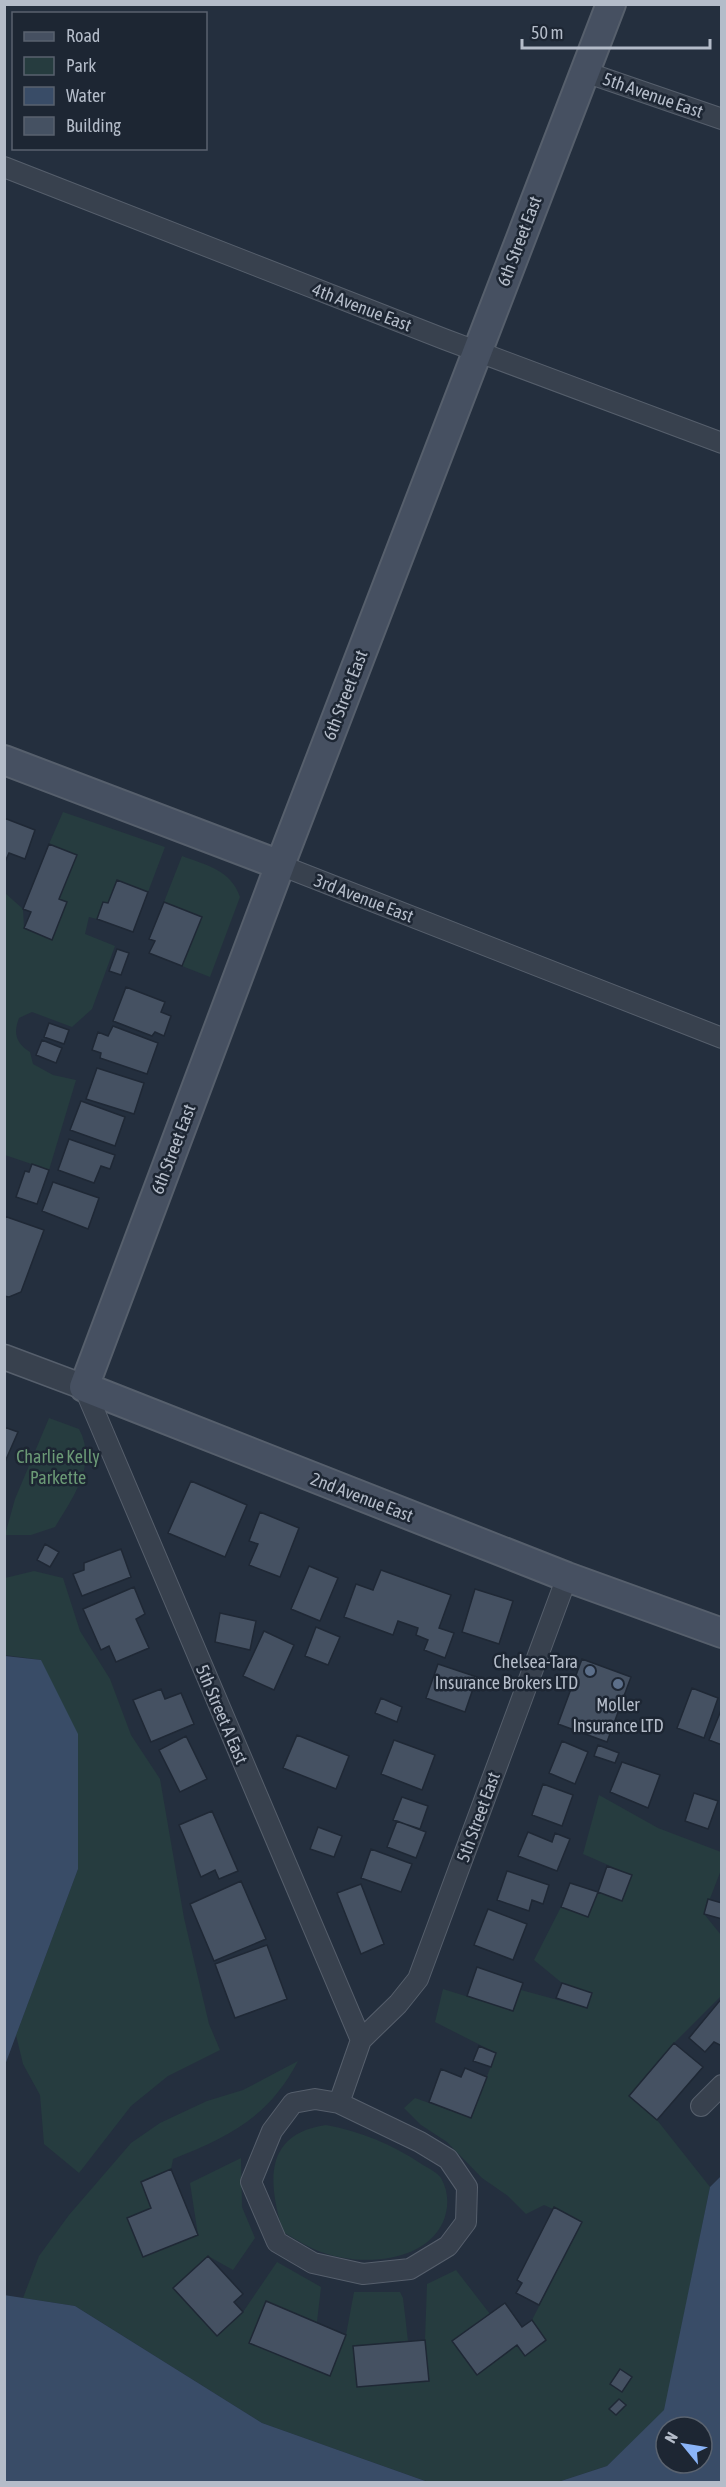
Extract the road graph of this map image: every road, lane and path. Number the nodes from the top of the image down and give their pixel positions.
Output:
1 (611, 4) edge
2 (585, 72) junction
3 (722, 119) edge
4 (4, 167) edge
5 (477, 351) junction
6 (722, 443) edge
7 (4, 760) edge
8 (280, 865) junction
9 (722, 1038) edge
10 (4, 1357) edge
11 (84, 1387) junction
12 (567, 1578) junction
13 (722, 1633) edge
14 (361, 2040) junction
15 (722, 2085) edge
16 (339, 2103) junction
17 (701, 2106) dead end

1 - 2 main road, 6th Street East
2 - 3 street, 5th Avenue East
2 - 5 main road, 6th Street East
4 - 5 street, 4th Avenue East
5 - 6 street, 4th Avenue East
5 - 8 main road, 6th Street East
7 - 8 main road, 3rd Avenue East
8 - 9 street, 3rd Avenue East
8 - 11 main road, 6th Street East
10 - 11 street, 2nd Avenue East
11 - 12 main road, 2nd Avenue East
11 - 14 street, 5th Street A East
12 - 13 main road, 2nd Avenue East
12 - 14 street, 5th Street East
14 - 16 street
15 - 17 street
16 - 16 street

